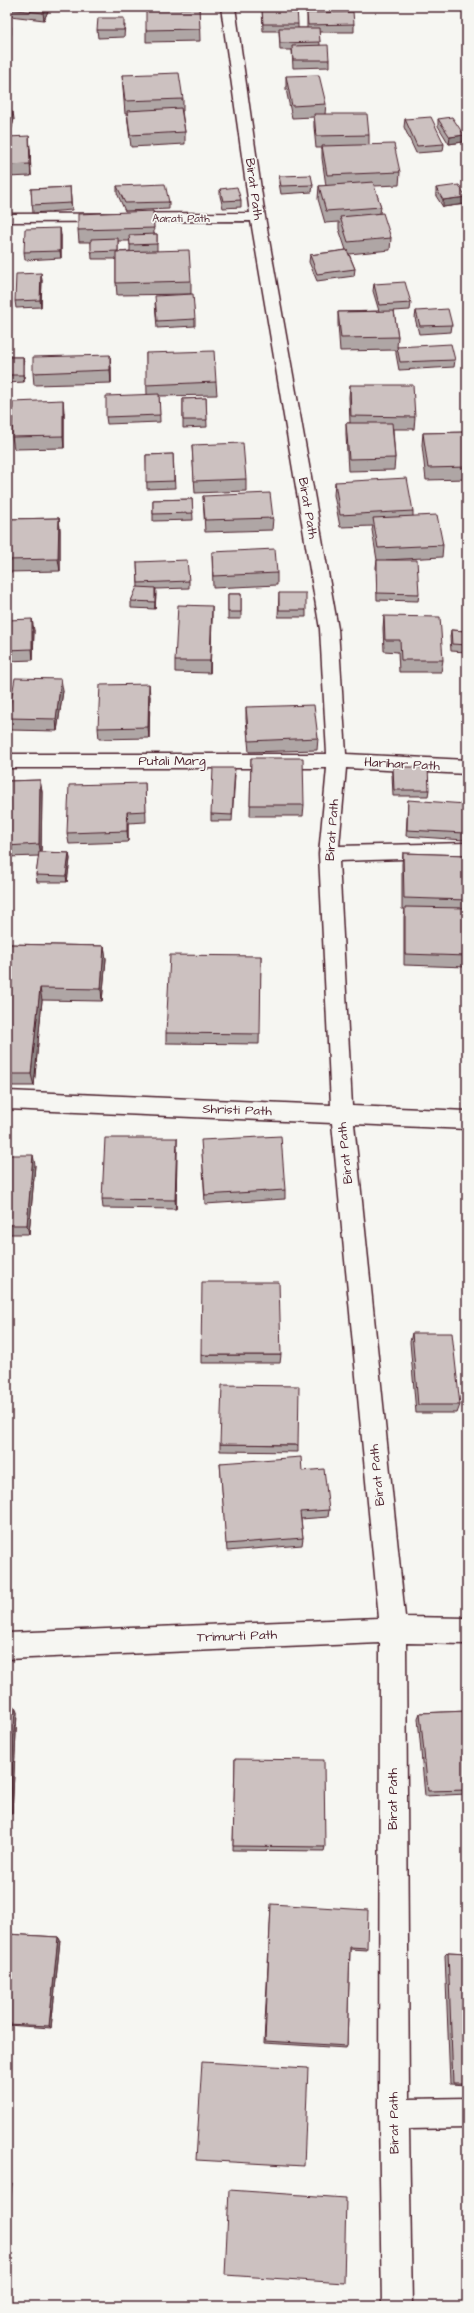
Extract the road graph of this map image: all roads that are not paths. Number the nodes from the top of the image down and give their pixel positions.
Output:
1 (228, 7) edge
2 (258, 217) junction
3 (7, 218) edge
4 (7, 761) edge
5 (338, 761) junction
6 (467, 767) edge
7 (467, 850) edge
8 (328, 854) junction
9 (7, 1100) edge
10 (342, 1114) junction
11 (467, 1120) edge
12 (392, 1630) junction
13 (467, 1631) edge
14 (7, 1646) edge
15 (467, 2113) edge
16 (394, 2114) junction
17 (397, 2306) edge

1 - 2 street, Birat Path
2 - 3 street, Aarati Path
2 - 5 street, Birat Path
4 - 5 street, Putali Marg
5 - 6 street, Harihar Path
5 - 8 street, Birat Path
7 - 8 street
8 - 10 street, Birat Path
9 - 10 street, Shristi Path
10 - 11 street, Shristi Path
10 - 12 street, Birat Path
12 - 13 street, Trimurti Path
12 - 14 street, Trimurti Path
12 - 16 street, Birat Path
15 - 16 street
16 - 17 street, Birat Path

